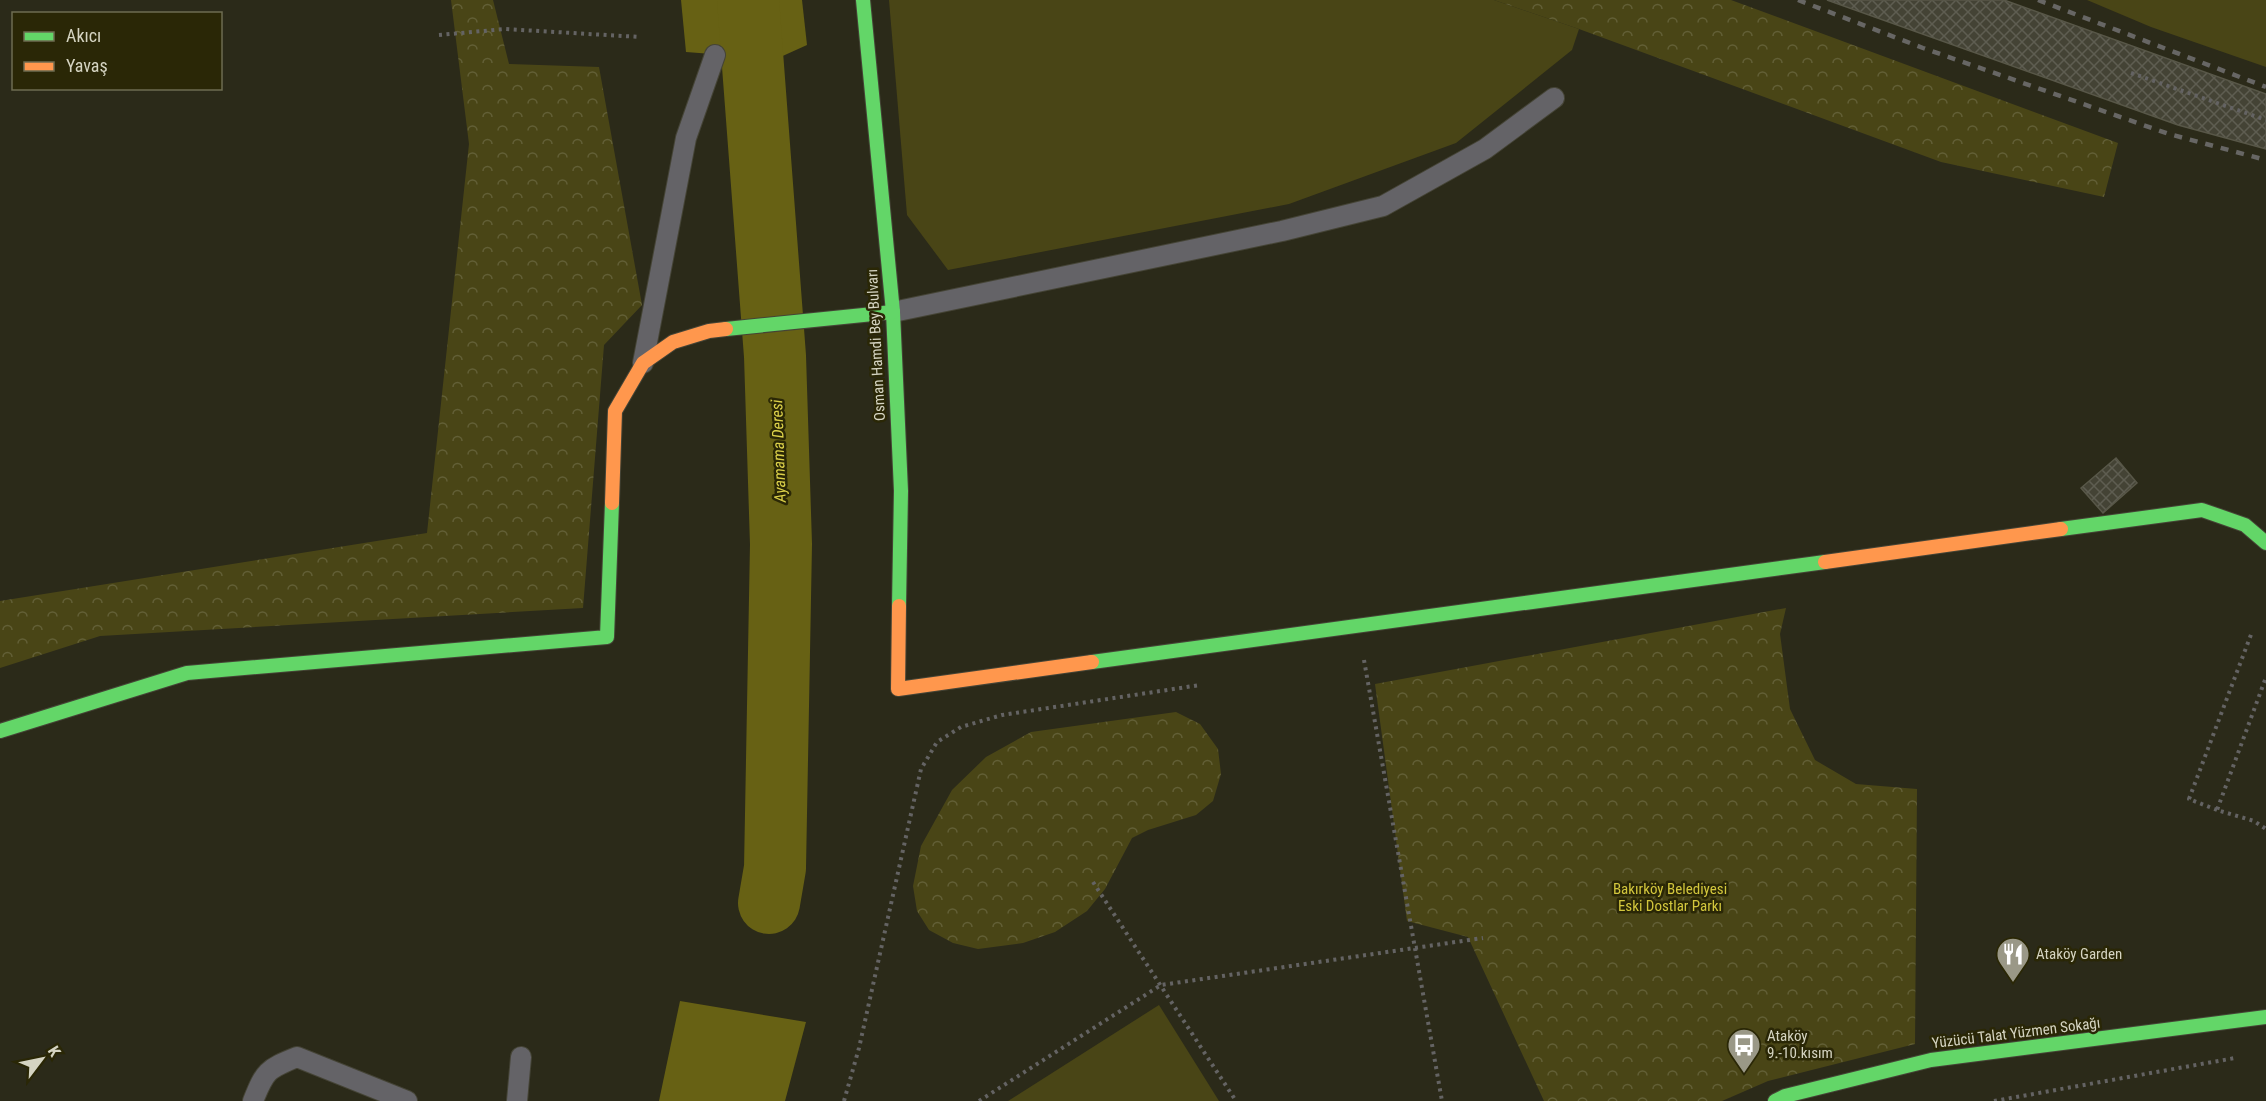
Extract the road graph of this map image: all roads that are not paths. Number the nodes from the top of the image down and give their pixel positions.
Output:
1 (863, 0) edge
2 (715, 55) dead end
3 (1554, 98) dead end
4 (893, 312) junction
5 (643, 363) junction
6 (2266, 543) edge
7 (0, 731) edge
8 (2266, 1017) edge
9 (521, 1057) dead end
10 (253, 1101) edge
11 (407, 1101) edge
12 (517, 1101) edge
13 (1775, 1101) edge

1 - 4 street, Osman Hamdi Bey Bulvarı
2 - 5 lane
3 - 4 lane
4 - 5 street
4 - 6 street, Osman Hamdi Bey Bulvarı
5 - 7 street
8 - 13 street, Yüzücü Talat Yüzmen Sokağı
9 - 12 lane
10 - 11 lane

